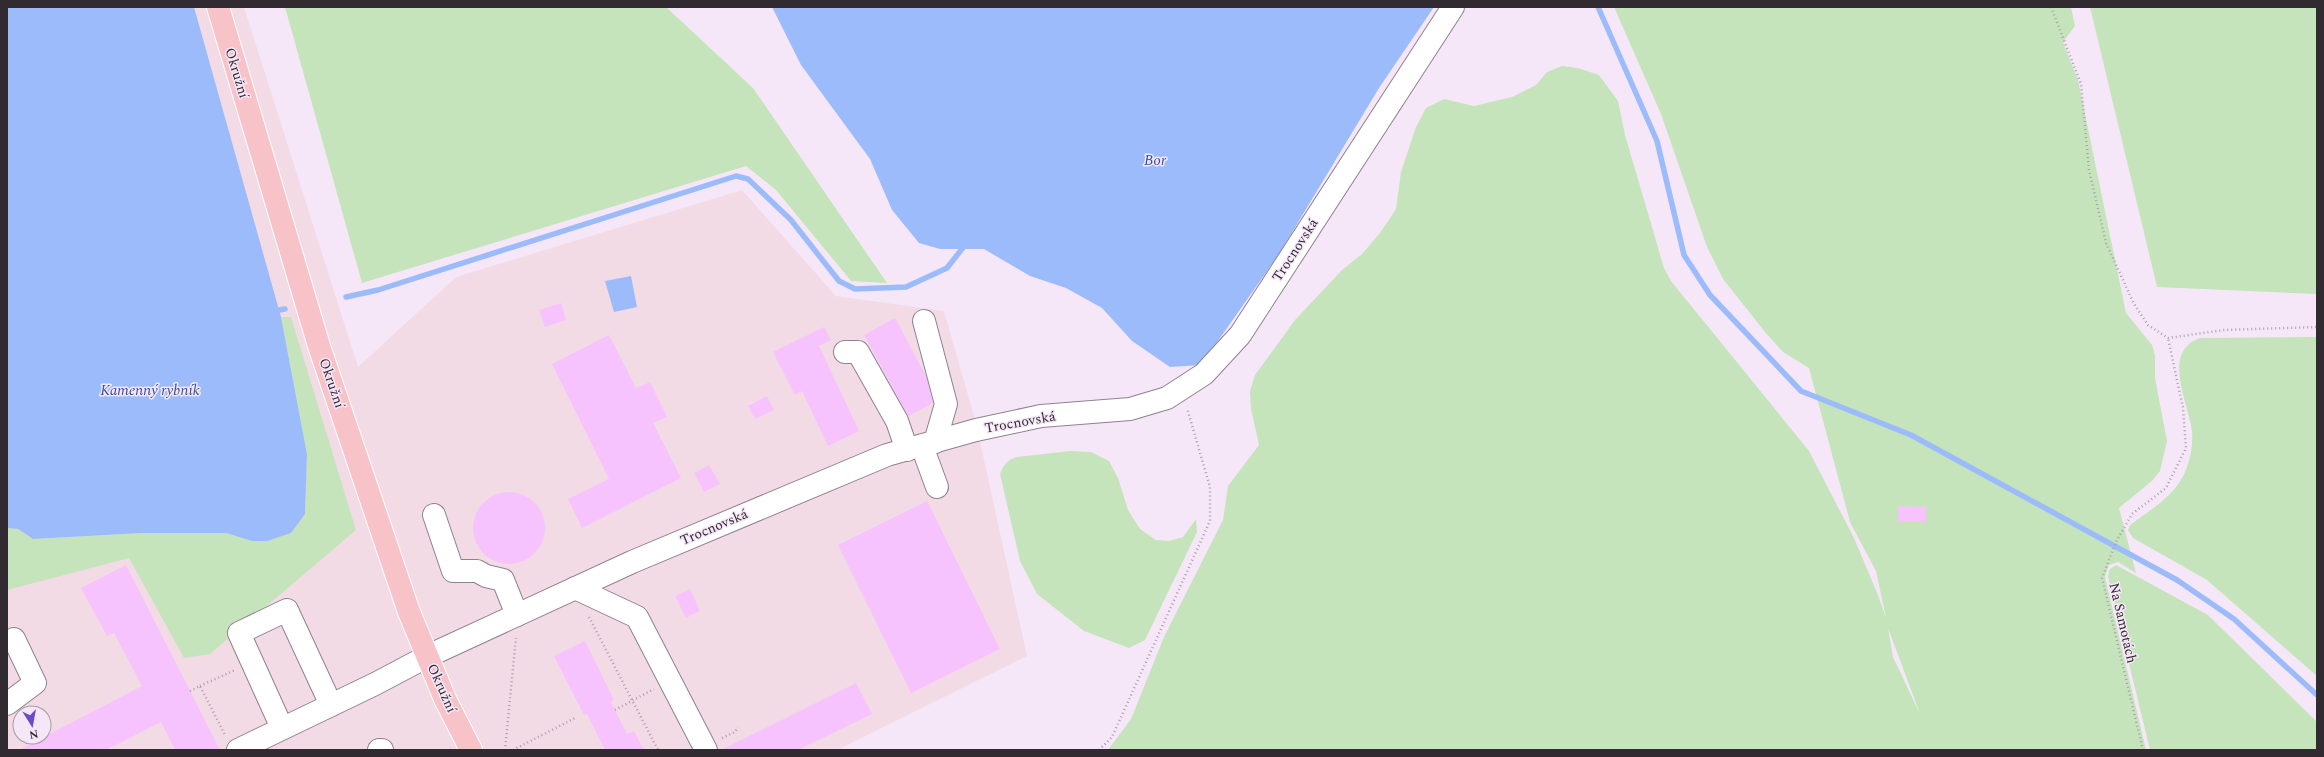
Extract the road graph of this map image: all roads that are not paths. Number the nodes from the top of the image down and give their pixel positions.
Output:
1 (218, 7) edge
2 (1453, 7) edge
3 (924, 321) dead end
4 (845, 352) dead end
5 (922, 446) junction
6 (937, 487) dead end
7 (434, 515) dead end
8 (575, 588) junction
9 (517, 615) junction
10 (14, 639) dead end
11 (428, 656) junction
12 (7, 704) edge
13 (331, 705) junction
14 (282, 728) junction
15 (231, 743) edge
16 (471, 750) edge
17 (706, 750) edge

1 - 11 main road, Okružní
2 - 5 street, Trocnovská
3 - 5 street
4 - 5 street
5 - 6 street
5 - 8 street, Trocnovská
7 - 9 street
8 - 9 street, Trocnovská
8 - 17 street
9 - 11 street, Trocnovská
10 - 12 street
11 - 13 street, Trocnovská
11 - 16 main road, Okružní
13 - 14 street, Trocnovská
13 - 14 street
14 - 15 street, Trocnovská

